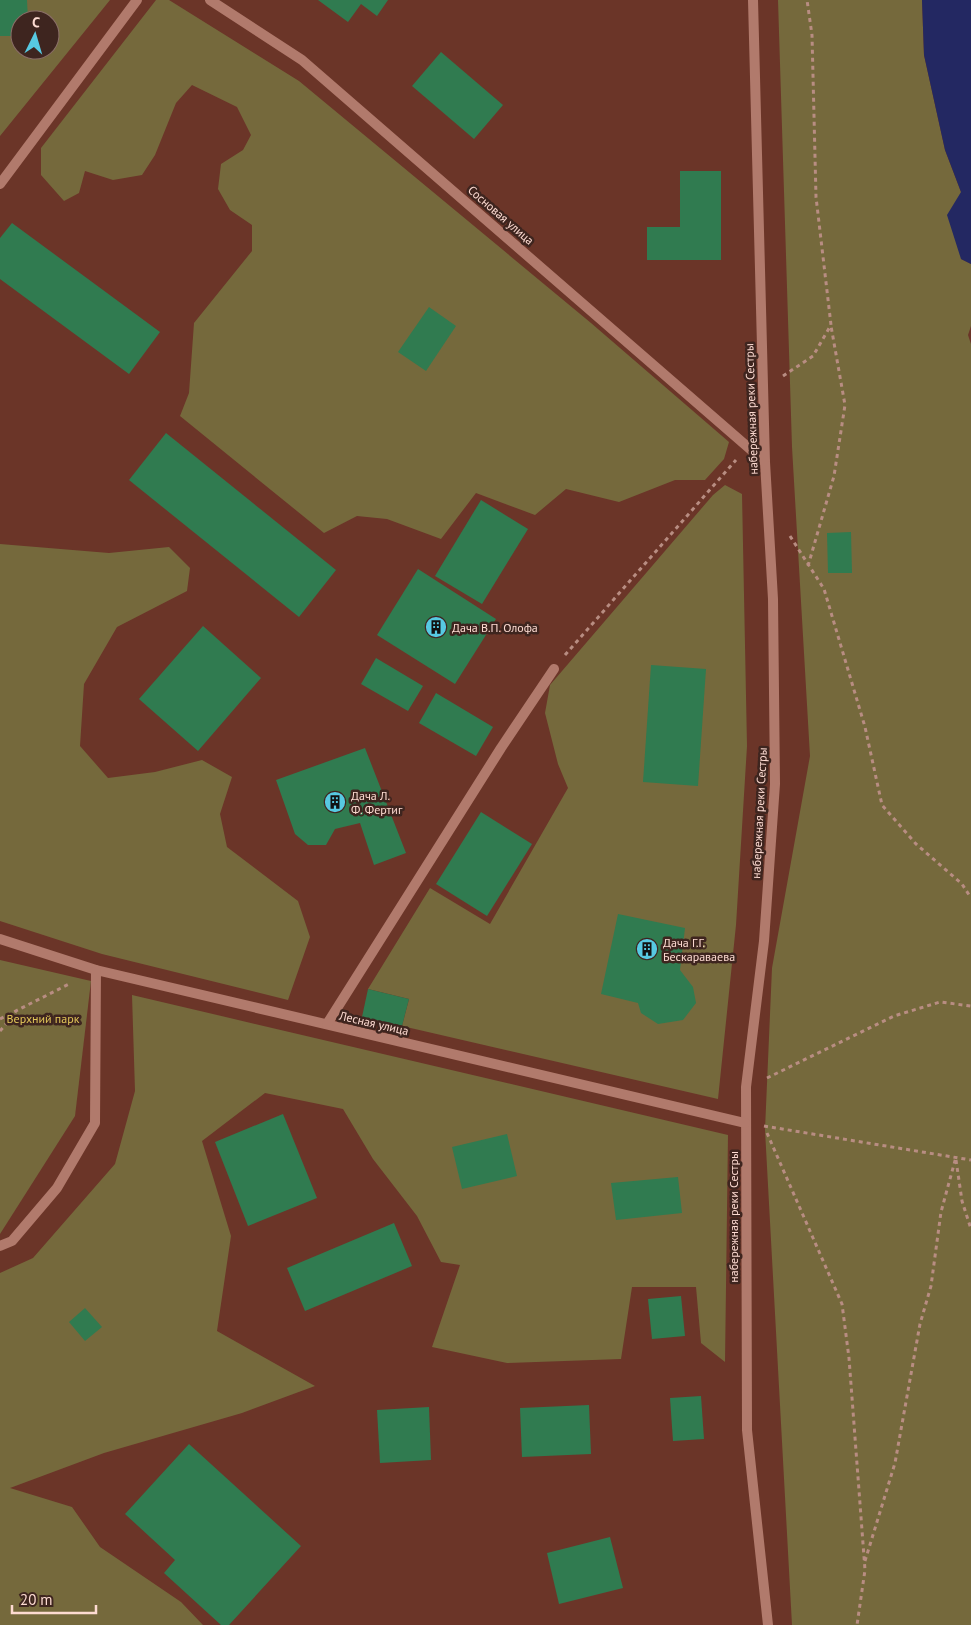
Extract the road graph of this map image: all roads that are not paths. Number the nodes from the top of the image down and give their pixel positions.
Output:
1 (137, 0) edge
2 (210, 0) edge
3 (753, 0) edge
4 (0, 184) edge
5 (765, 462) junction
6 (554, 669) dead end
7 (0, 939) edge
8 (96, 970) junction
9 (327, 1024) junction
10 (745, 1123) junction
11 (0, 1246) edge
12 (768, 1625) edge

1 - 4 street
2 - 5 street, Сосновая улица
3 - 5 street, набережная реки Сестры
5 - 10 street, набережная реки Сестры
6 - 9 street
7 - 8 street, Лесная улица
8 - 9 street, Лесная улица
8 - 11 street
9 - 10 street, Лесная улица
10 - 12 street, набережная реки Сестры

